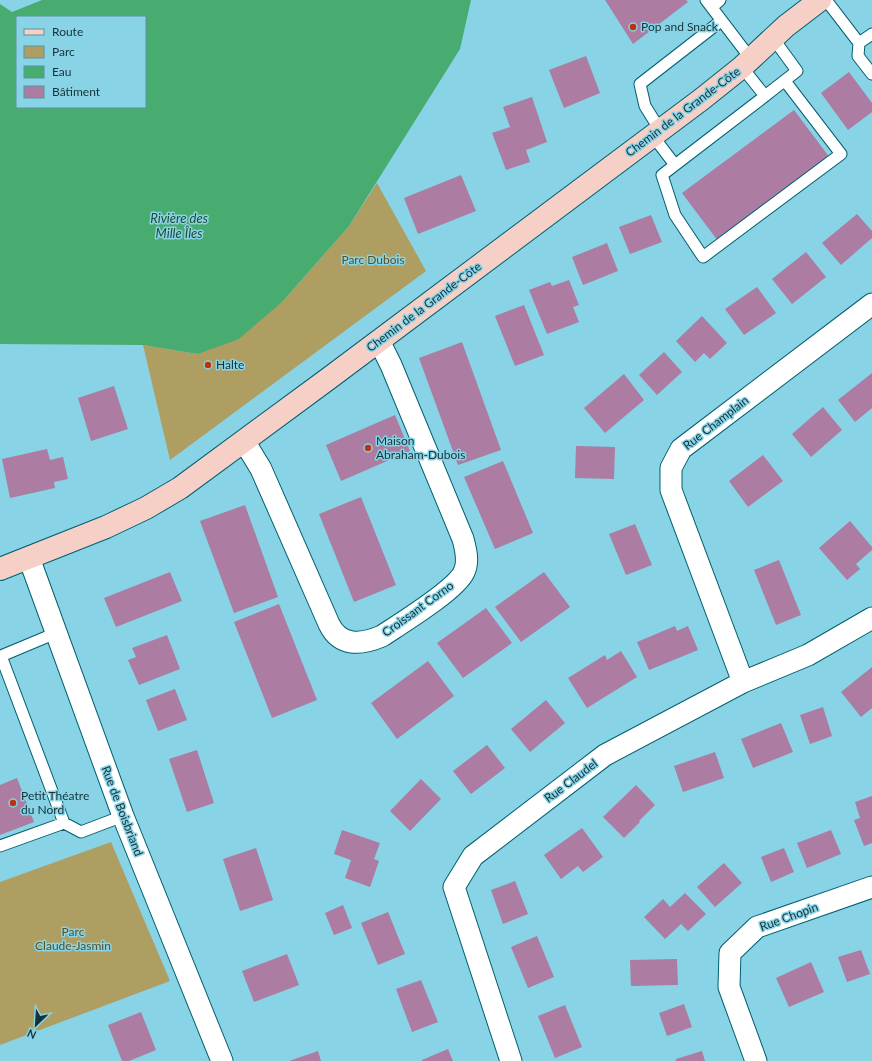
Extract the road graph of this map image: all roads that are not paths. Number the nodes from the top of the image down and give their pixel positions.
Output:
1 (820, 0) edge
2 (826, 0) edge
3 (713, 2) edge
4 (722, 21) junction
5 (872, 34) edge
6 (773, 38) junction
7 (859, 43) junction
8 (747, 63) junction
9 (872, 74) edge
10 (785, 81) junction
11 (765, 96) junction
12 (656, 133) junction
13 (675, 164) junction
14 (872, 304) edge
15 (379, 341) junction
16 (244, 441) junction
17 (29, 558) junction
18 (0, 569) edge
19 (872, 618) edge
20 (56, 634) junction
21 (0, 656) edge
22 (743, 682) junction
23 (123, 816) junction
24 (64, 823) junction
25 (0, 846) edge
26 (872, 887) edge
27 (222, 1061) edge
28 (511, 1061) edge
29 (756, 1061) edge

1 - 6 main road, Chemin de la Grande-Côte
2 - 7 lane
3 - 4 lane
4 - 8 lane
4 - 12 lane
5 - 7 lane
6 - 8 main road, Chemin de la Grande-Côte
6 - 10 lane
7 - 9 lane
8 - 11 lane
8 - 12 main road, Chemin de la Grande-Côte
10 - 11 lane
10 - 13 lane
11 - 13 lane
12 - 13 lane
12 - 15 main road, Chemin de la Grande-Côte
14 - 22 street, Rue Champlain
15 - 16 main road, Chemin de la Grande-Côte
15 - 16 street, Croissant Corno
16 - 17 main road, Chemin de la Grande-Côte
17 - 18 main road, Chemin de la Grande-Côte
17 - 20 street, Rue de Boisbriand
19 - 22 street, Rue Claudel
20 - 21 lane
20 - 23 street, Rue de Boisbriand
21 - 24 lane
22 - 28 street, Rue Claudel
23 - 24 lane
23 - 27 street, Rue de Boisbriand
24 - 25 lane
26 - 29 street, Rue Chopin

